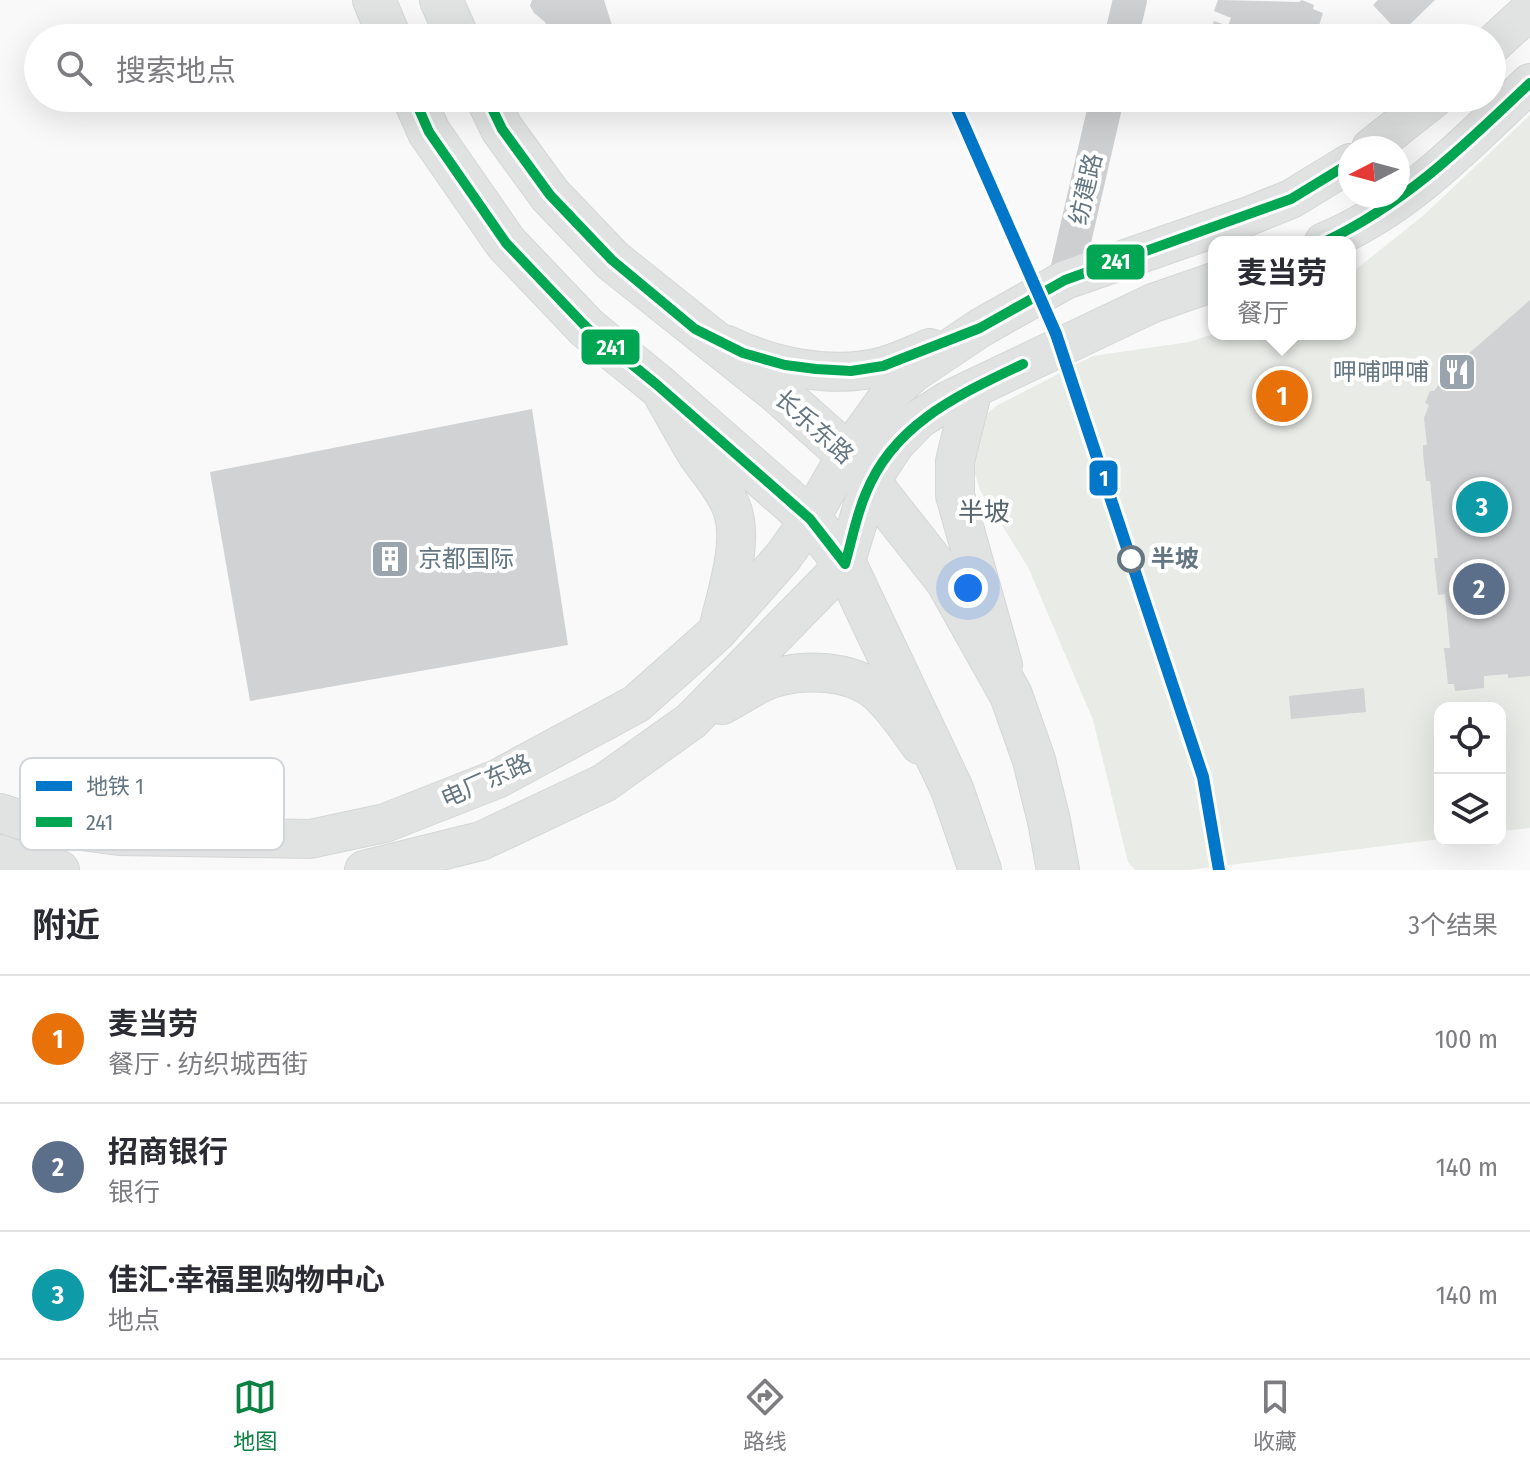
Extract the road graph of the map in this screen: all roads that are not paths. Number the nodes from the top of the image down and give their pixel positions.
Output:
1 (374, 0) edge
2 (441, 0) edge
3 (1130, 0) edge
4 (1530, 10) edge
5 (384, 24) edge
6 (452, 24) edge
7 (1124, 24) edge
8 (1506, 32) edge
9 (1530, 83) edge
10 (1506, 106) edge
11 (420, 112) edge
12 (494, 112) edge
13 (1104, 112) edge
14 (1416, 112) edge
15 (1499, 112) edge
16 (1386, 136) edge
17 (1338, 170) edge
18 (1338, 236) edge
19 (1065, 280) junction
20 (1208, 284) edge
21 (980, 328) junction
22 (695, 329) junction
23 (656, 384) junction
24 (973, 389) junction
25 (858, 468) junction
26 (810, 519) junction
27 (845, 564) junction
28 (717, 632) junction
29 (1011, 695) junction
30 (691, 721) junction
31 (952, 789) junction
32 (0, 813) edge
33 (20, 819) edge
34 (284, 839) edge
35 (0, 854) edge
36 (60, 870) edge
37 (364, 870) edge
38 (980, 870) edge
39 (1058, 870) edge

1 - 5 main road
2 - 6 main road
3 - 7 street
4 - 8 main road
9 - 10 main road
11 - 23 main road
12 - 22 main road, 长乐东路
13 - 19 street, 纺建路
14 - 16 main road
15 - 18 main road
17 - 19 main road
19 - 21 main road
20 - 24 main road
21 - 22 main road
21 - 25 main road
22 - 25 main road, 长乐东路
23 - 26 main road
23 - 28 main road
24 - 25 main road
24 - 29 main road
25 - 26 main road, 电厂东路
25 - 27 main road
25 - 29 main road, 长乐东路
26 - 27 main road
26 - 28 main road, 电厂东路
27 - 30 main road, 电厂东路
27 - 31 main road
28 - 34 main road, 电厂东路
29 - 39 main road, 长乐东路
30 - 31 main road
30 - 37 main road, 电厂东路
31 - 38 main road
32 - 33 main road, 电厂东路
35 - 36 main road

